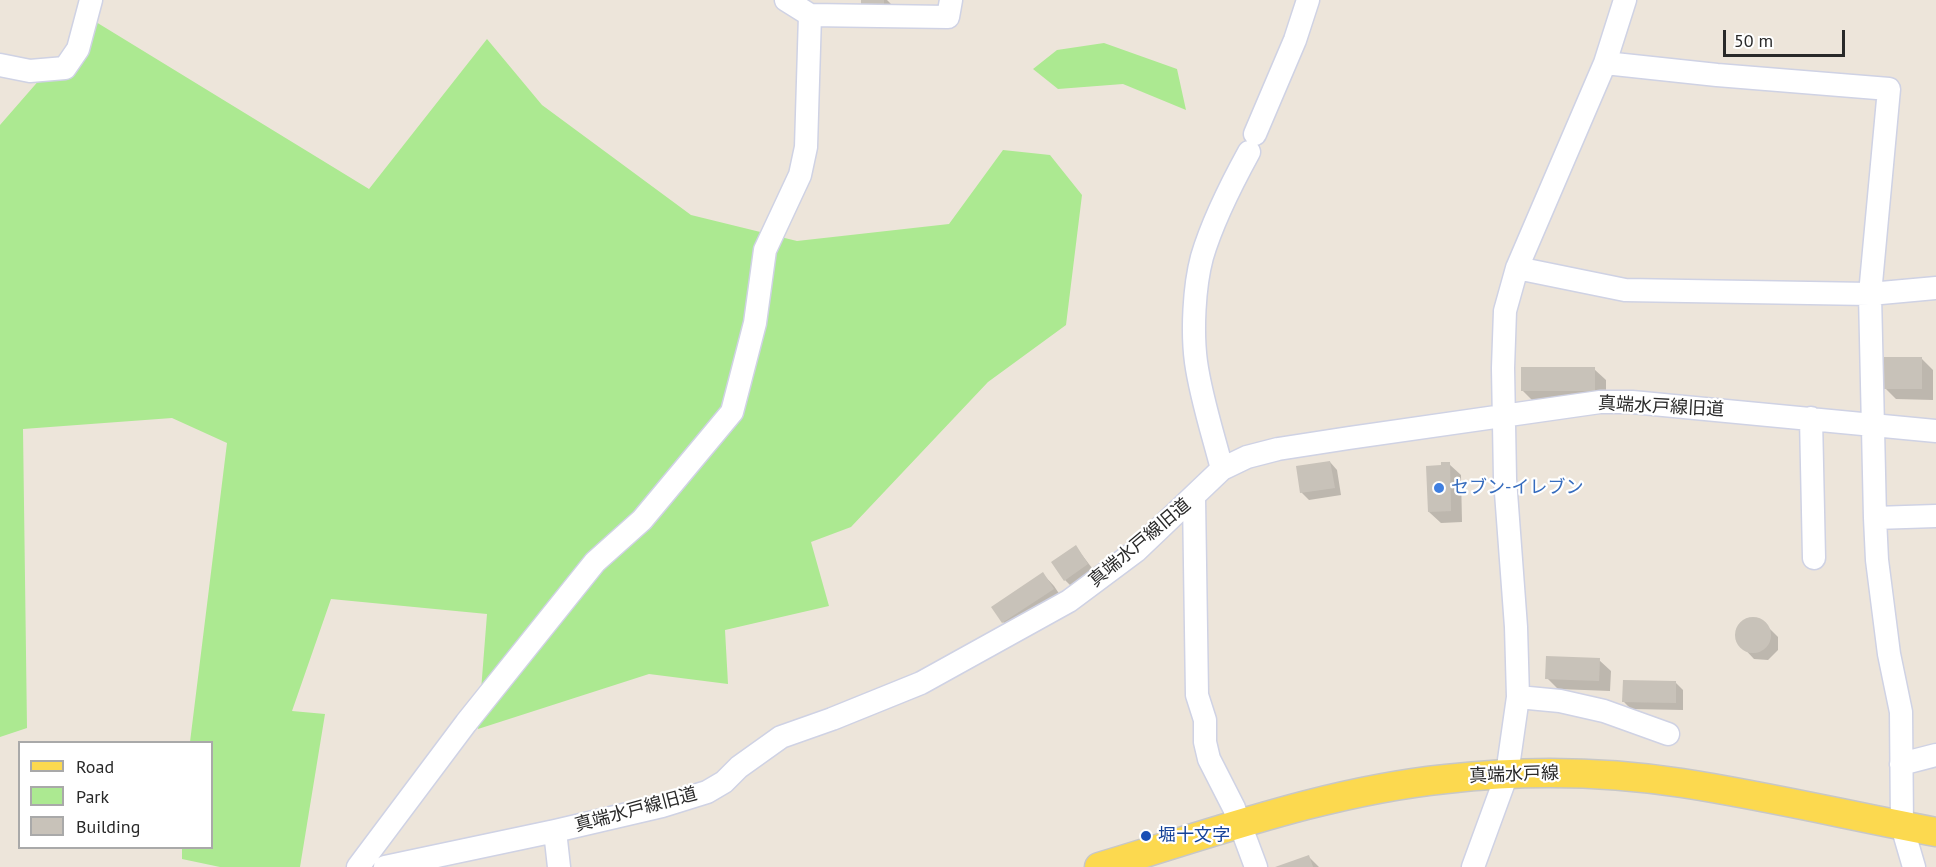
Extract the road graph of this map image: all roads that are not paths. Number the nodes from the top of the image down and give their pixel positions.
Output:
1 (91, 0) edge
2 (786, 0) edge
3 (1308, 0) edge
4 (1625, 0) edge
5 (949, 9) edge
6 (810, 15) junction
7 (1605, 63) junction
8 (0, 65) edge
9 (1517, 268) junction
10 (1936, 288) edge
11 (1870, 294) junction
12 (1504, 415) junction
13 (1811, 418) junction
14 (1874, 426) junction
15 (1936, 431) edge
16 (1222, 470) junction
17 (1194, 498) junction
18 (1936, 516) edge
19 (1875, 518) junction
20 (1814, 558) dead end
21 (1518, 697) junction
22 (1668, 734) dead end
23 (1936, 755) edge
24 (1901, 764) junction
25 (1507, 774) junction
26 (1240, 825) junction
27 (1902, 826) junction
28 (555, 831) junction
29 (1936, 832) edge
30 (358, 867) edge
31 (385, 867) edge
32 (559, 867) edge
33 (1099, 867) edge
34 (1256, 867) edge
35 (1473, 867) edge
36 (1914, 867) edge

1 - 8 street
2 - 6 street
3 - 16 street
4 - 7 street
5 - 6 street
6 - 30 street
7 - 9 street
7 - 11 street
9 - 11 street
9 - 12 street
10 - 11 street
11 - 14 street
12 - 13 street, 真端水戸線旧道
12 - 16 street, 真端水戸線旧道
12 - 21 street
13 - 14 street, 真端水戸線旧道
13 - 20 street
14 - 15 street, 真端水戸線旧道
14 - 19 street
16 - 17 street, 真端水戸線旧道
17 - 26 street
17 - 28 street, 真端水戸線旧道
18 - 19 street
19 - 24 street
21 - 22 street
21 - 25 street
23 - 24 street
24 - 27 street
25 - 26 main road, 真端水戸線
25 - 27 main road, 真端水戸線
25 - 35 street
26 - 33 main road, 真端水戸線
26 - 34 street
27 - 29 main road, 真端水戸線
27 - 36 street
28 - 31 street, 真端水戸線旧道
28 - 32 street

